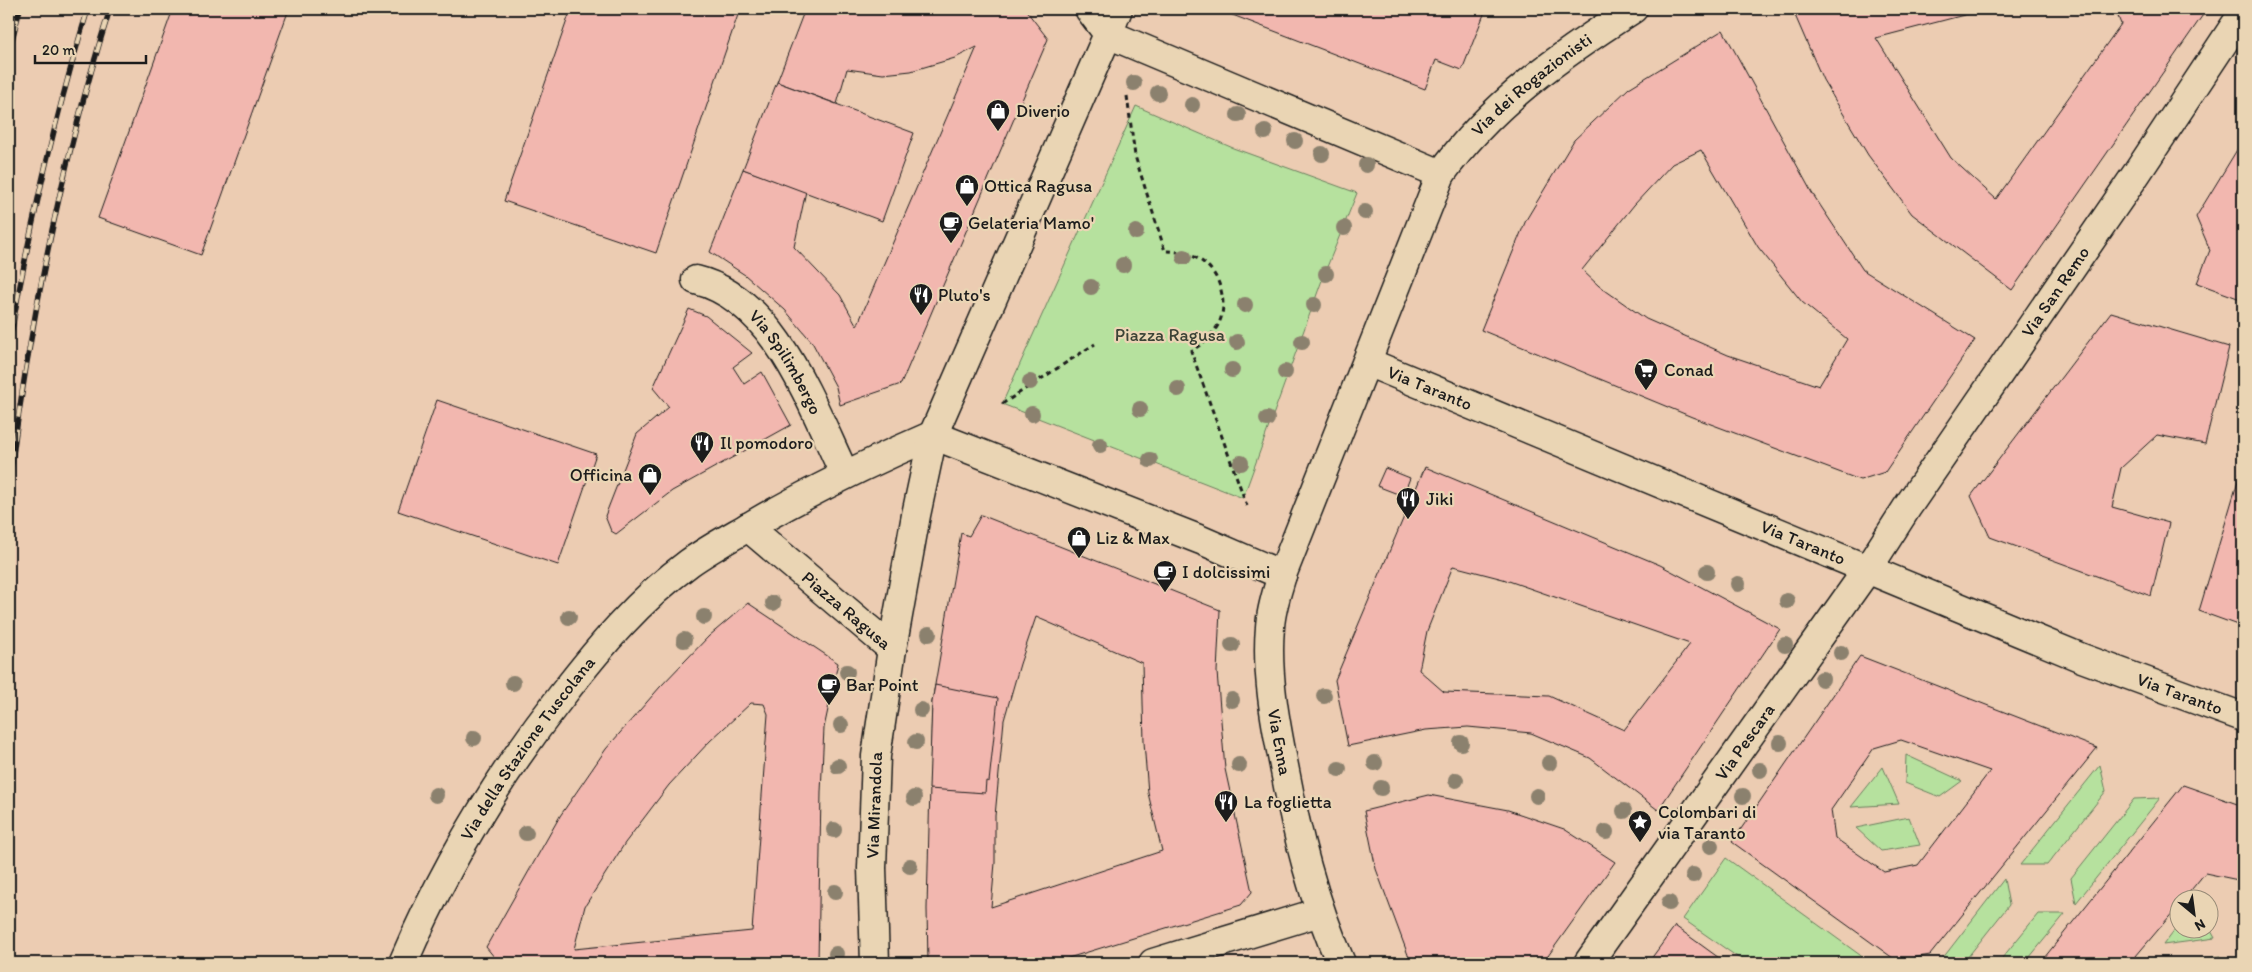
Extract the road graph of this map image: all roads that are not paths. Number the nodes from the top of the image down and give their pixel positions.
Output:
1 (1089, 9) edge
2 (1118, 9) edge
3 (1633, 9) edge
4 (2243, 13) edge
5 (1108, 34) junction
6 (1441, 174) junction
7 (696, 280) dead end
8 (1367, 362) junction
9 (933, 435) junction
10 (845, 475) junction
11 (748, 527) junction
12 (1867, 570) junction
13 (1282, 575) junction
14 (892, 649) junction
15 (2243, 717) edge
16 (1320, 912) junction
17 (402, 963) edge
18 (875, 963) edge
19 (1153, 963) edge
20 (1341, 963) edge
21 (1588, 963) edge

1 - 5 street
2 - 5 street, Piazza Ragusa
3 - 6 street, Via dei Rogazionisti
4 - 12 street, Via San Remo
5 - 6 street
5 - 9 street, Piazza Ragusa
6 - 8 street
7 - 10 street, Via Spilimbergo
8 - 12 street, Via Taranto
8 - 13 street
9 - 10 street
9 - 13 street
9 - 14 street, Piazza Ragusa
10 - 11 street
11 - 14 street, Piazza Ragusa
11 - 17 street, Via della Stazione Tuscolana
12 - 15 street, Via Taranto
12 - 21 street, Via Pescara
13 - 16 street, Via Enna
14 - 18 street, Via Mirandola
16 - 19 street
16 - 20 street, Via Enna

